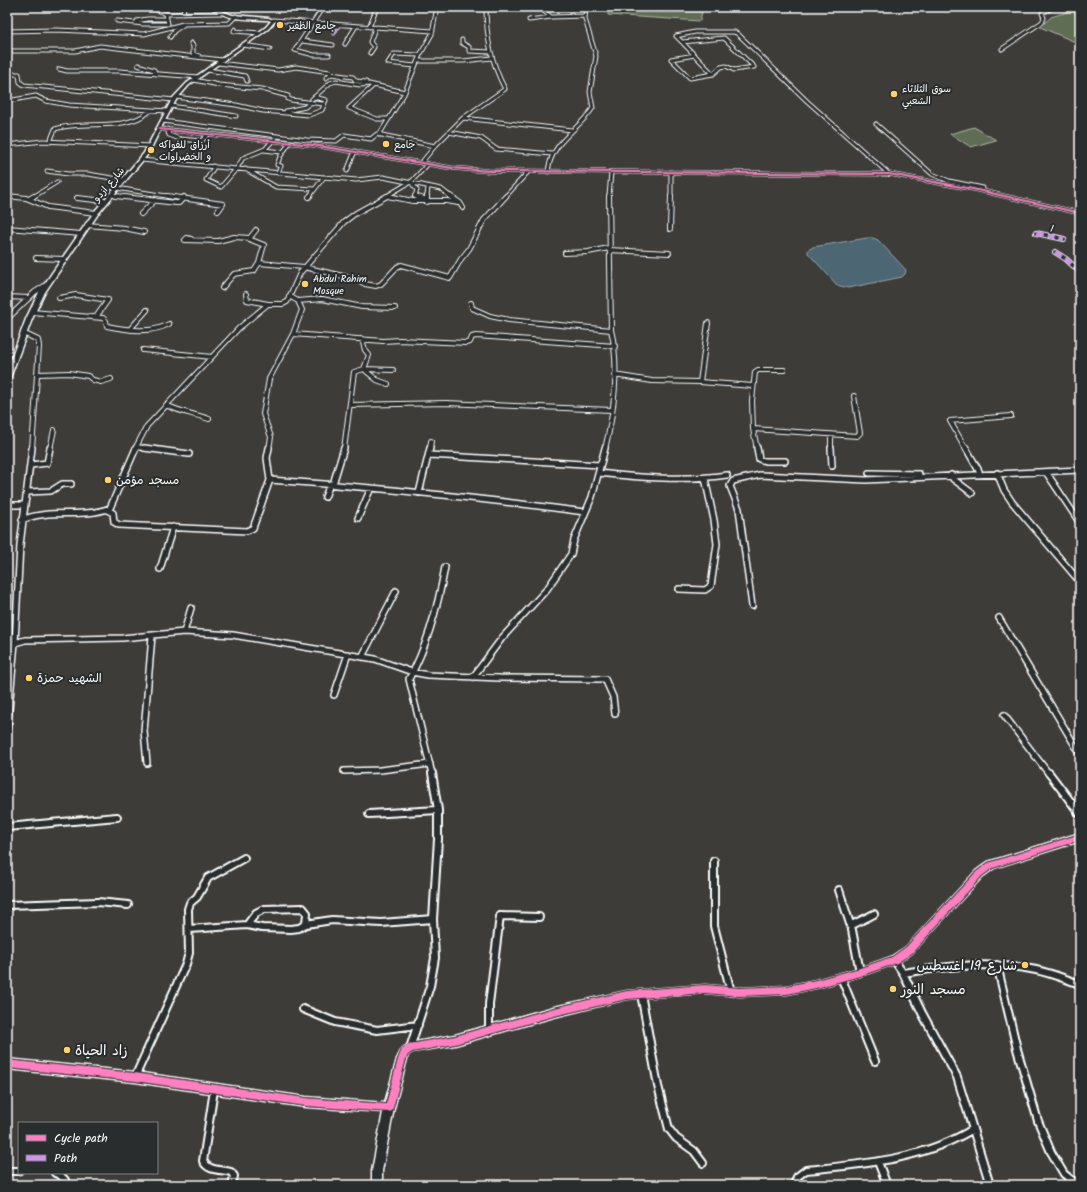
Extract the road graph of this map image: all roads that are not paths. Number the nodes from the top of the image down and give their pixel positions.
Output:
1 (184, 7) edge
2 (213, 7) edge
3 (323, 7) edge
4 (377, 7) edge
5 (437, 7) edge
6 (486, 7) edge
7 (539, 7) edge
8 (586, 7) edge
9 (1054, 7) edge
10 (151, 8) edge
11 (133, 10) dead end
12 (222, 13) junction
13 (166, 14) junction
14 (183, 14) junction
15 (236, 16) junction
16 (585, 16) junction
17 (551, 17) junction
18 (253, 18) junction
19 (167, 19) junction
20 (272, 20) junction
21 (529, 20) dead end
22 (117, 21) dead end
23 (137, 21) dead end
24 (313, 22) junction
25 (185, 23) junction
26 (338, 24) junction
27 (356, 26) junction
28 (369, 27) junction
29 (375, 28) junction
30 (235, 29) dead end
31 (7, 31) edge
32 (433, 31) junction
33 (260, 32) junction
34 (334, 33) dead end
35 (170, 38) dead end
36 (462, 40) dead end
37 (302, 41) junction
38 (682, 42) junction
39 (191, 43) dead end
40 (345, 44) dead end
41 (243, 45) junction
42 (334, 45) dead end
43 (270, 49) dead end
44 (1002, 49) dead end
45 (7, 51) edge
46 (491, 52) junction
47 (370, 53) dead end
48 (420, 54) junction
49 (329, 55) dead end
50 (695, 55) junction
51 (492, 58) junction
52 (418, 60) junction
53 (220, 61) junction
54 (138, 65) dead end
55 (416, 66) junction
56 (59, 69) dead end
57 (208, 70) junction
58 (7, 74) edge
59 (156, 74) junction
60 (331, 74) junction
61 (713, 74) junction
62 (197, 78) junction
63 (326, 78) dead end
64 (247, 80) dead end
65 (368, 84) junction
66 (373, 86) junction
67 (405, 92) junction
68 (314, 97) junction
69 (175, 98) junction
70 (7, 101) edge
71 (310, 102) junction
72 (323, 104) junction
73 (171, 106) junction
74 (150, 111) junction
75 (168, 111) junction
76 (285, 112) junction
77 (310, 115) junction
78 (236, 116) dead end
79 (463, 118) junction
80 (389, 119) junction
81 (163, 121) junction
82 (876, 124) dead end
83 (160, 128) junction
84 (167, 129) junction
85 (572, 130) junction
86 (449, 132) junction
87 (209, 134) junction
88 (379, 135) junction
89 (275, 138) junction
90 (50, 142) junction
91 (290, 142) junction
92 (7, 145) edge
93 (151, 146) junction
94 (435, 146) junction
95 (264, 150) junction
96 (355, 151) junction
97 (282, 152) junction
98 (552, 154) junction
99 (141, 160) junction
100 (421, 163) junction
101 (428, 164) junction
102 (212, 166) junction
103 (237, 168) junction
104 (245, 169) junction
105 (47, 171) dead end
106 (347, 171) dead end
107 (278, 172) junction
108 (528, 172) junction
109 (548, 172) junction
110 (611, 172) junction
111 (671, 172) junction
112 (889, 174) junction
113 (324, 177) junction
114 (124, 180) junction
115 (58, 182) dead end
116 (410, 183) junction
117 (428, 187) junction
118 (116, 188) junction
119 (314, 189) junction
120 (984, 190) junction
121 (111, 195) junction
122 (7, 196) edge
123 (388, 196) junction
124 (415, 196) junction
125 (184, 197) junction
126 (309, 197) dead end
127 (77, 198) dead end
128 (29, 199) junction
129 (154, 200) junction
130 (105, 201) junction
131 (413, 201) junction
132 (427, 201) junction
133 (460, 203) junction
134 (462, 208) dead end
135 (218, 210) dead end
136 (1080, 212) edge
137 (96, 213) junction
138 (141, 214) dead end
139 (87, 225) junction
140 (7, 228) edge
141 (670, 229) dead end
142 (256, 230) dead end
143 (144, 232) dead end
144 (1036, 233) dead end
145 (81, 234) junction
146 (250, 238) junction
147 (191, 239) dead end
148 (1064, 239) dead end
149 (609, 249) junction
150 (1055, 252) dead end
151 (669, 253) dead end
152 (565, 254) dead end
153 (36, 258) dead end
154 (64, 259) junction
155 (259, 263) junction
156 (304, 267) junction
157 (1080, 272) edge
158 (450, 278) junction
159 (46, 285) junction
160 (447, 285) dead end
161 (222, 288) dead end
162 (246, 294) dead end
163 (290, 296) junction
164 (7, 297) edge
165 (29, 298) junction
166 (59, 298) dead end
167 (298, 301) junction
168 (471, 303) dead end
169 (268, 304) junction
170 (395, 308) dead end
171 (147, 310) dead end
172 (32, 312) junction
173 (96, 317) junction
174 (7, 319) edge
175 (708, 323) dead end
176 (169, 324) dead end
177 (130, 328) junction
178 (611, 330) junction
179 (24, 333) junction
180 (293, 334) junction
181 (362, 339) junction
182 (615, 346) junction
183 (143, 350) dead end
184 (212, 357) junction
185 (364, 369) junction
186 (392, 370) dead end
187 (784, 370) dead end
188 (37, 374) junction
189 (614, 376) junction
190 (7, 378) edge
191 (111, 379) dead end
192 (700, 382) junction
193 (388, 384) dead end
194 (753, 386) junction
195 (854, 396) dead end
196 (166, 405) junction
197 (350, 405) junction
198 (612, 410) junction
199 (1011, 416) dead end
200 (209, 419) dead end
201 (753, 429) junction
202 (54, 430) dead end
203 (831, 434) junction
204 (431, 441) dead end
205 (136, 447) junction
206 (189, 454) dead end
207 (429, 455) junction
208 (785, 462) dead end
209 (600, 465) junction
210 (30, 466) junction
211 (832, 466) dead end
212 (1080, 469) edge
213 (979, 471) junction
214 (1046, 472) junction
215 (599, 473) junction
216 (869, 473) dead end
217 (997, 473) junction
218 (727, 475) dead end
219 (952, 475) junction
220 (705, 478) junction
221 (270, 480) junction
222 (71, 484) dead end
223 (331, 484) junction
224 (371, 488) junction
225 (28, 492) junction
226 (419, 493) junction
227 (972, 493) dead end
228 (325, 497) dead end
229 (7, 505) edge
230 (25, 505) junction
231 (107, 510) junction
232 (585, 512) junction
233 (358, 518) dead end
234 (22, 520) junction
235 (1080, 523) edge
236 (173, 527) junction
237 (445, 567) dead end
238 (160, 569) dead end
239 (1080, 582) edge
240 (679, 589) dead end
241 (396, 591) dead end
242 (752, 606) dead end
243 (191, 608) dead end
244 (999, 618) dead end
245 (184, 632) junction
246 (152, 636) junction
247 (15, 643) junction
248 (348, 654) junction
249 (362, 657) junction
250 (412, 672) junction
251 (473, 677) junction
252 (334, 695) dead end
253 (9, 703) edge
254 (615, 714) dead end
255 (1004, 715) dead end
256 (7, 732) edge
257 (1080, 754) edge
258 (146, 763) dead end
259 (430, 764) junction
260 (344, 771) dead end
261 (438, 810) junction
262 (369, 814) dead end
263 (1080, 814) edge
264 (117, 817) dead end
265 (7, 827) edge
266 (1080, 837) edge
267 (244, 858) dead end
268 (714, 861) dead end
269 (839, 890) dead end
270 (7, 905) edge
271 (128, 905) dead end
272 (874, 914) dead end
273 (539, 917) dead end
274 (433, 919) junction
275 (306, 924) junction
276 (247, 925) junction
277 (850, 926) junction
278 (189, 929) junction
279 (894, 960) junction
280 (997, 965) junction
281 (860, 972) junction
282 (903, 973) junction
283 (841, 977) junction
284 (1080, 984) edge
285 (731, 992) junction
286 (641, 994) junction
287 (303, 1009) dead end
288 (418, 1025) junction
289 (489, 1031) junction
290 (410, 1048) junction
291 (876, 1061) dead end
292 (7, 1064) edge
293 (135, 1077) junction
294 (214, 1090) junction
295 (389, 1108) junction
296 (973, 1129) junction
297 (878, 1162) junction
298 (703, 1164) dead end
299 (18, 1170) edge
300 (7, 1171) edge
301 (57, 1174) edge
302 (64, 1185) edge
303 (232, 1185) edge
304 (377, 1185) edge
305 (794, 1185) edge
306 (887, 1185) edge
307 (990, 1185) edge
308 (1078, 1185) edge

1 - 14 street
2 - 12 street
3 - 24 street
4 - 28 street
5 - 32 street
6 - 46 street
7 - 17 street
8 - 16 street
9 - 44 street
10 - 11 street
10 - 13 street
12 - 14 street
12 - 15 street
13 - 14 street
13 - 19 street
15 - 18 street
15 - 25 street
16 - 17 street
16 - 85 street
17 - 21 street
18 - 20 street
18 - 33 street
19 - 22 street
19 - 23 street
20 - 24 street
20 - 33 street, شارع ازدو
24 - 26 street
24 - 37 street
25 - 31 street
25 - 35 street
26 - 27 street
26 - 34 street
27 - 28 street
27 - 40 street
28 - 29 street
29 - 32 street
29 - 47 street
30 - 33 street
32 - 48 street
33 - 41 street, شارع ازدو
36 - 46 street
37 - 42 street
37 - 49 street
38 - 50 street
38 - 61 street
38 - 112 street
39 - 53 street
41 - 43 street
41 - 53 street, شارع ازدو
45 - 53 street
46 - 51 street
48 - 52 street
48 - 55 street
50 - 61 street
50 - 61 street
51 - 52 street
51 - 79 street
52 - 55 street
53 - 57 street, شارع ازدو
53 - 60 street
54 - 59 street
55 - 67 street
56 - 59 street
57 - 62 street, شارع ازدو
57 - 64 street
58 - 69 street
59 - 62 street
60 - 63 street
60 - 65 street
62 - 69 street, شارع ازدو
62 - 71 street
65 - 66 street
65 - 68 street
66 - 67 street
66 - 80 street
67 - 80 street
68 - 71 street
68 - 72 street
69 - 73 street, شارع ازدو
69 - 76 street
70 - 74 street
71 - 72 street
71 - 76 street
71 - 77 street
72 - 77 street
73 - 75 street, شارع ازدو
73 - 78 street
74 - 75 street
74 - 90 street
75 - 81 street, شارع ازدو
76 - 77 street
79 - 85 street
79 - 86 street
80 - 88 street
81 - 83 street, شارع ازدو
81 - 89 street
82 - 120 street
83 - 84 street
83 - 93 street, شارع ازدو
84 - 87 street
84 - 87 street
85 - 98 street
86 - 94 street
86 - 98 street
87 - 89 street
88 - 89 street
88 - 94 street
89 - 91 street
89 - 95 street
90 - 92 street
90 - 93 street
91 - 96 street
91 - 97 street
93 - 99 street, شارع ازدو
94 - 100 street
95 - 97 street
95 - 103 street
96 - 100 street
96 - 106 street
97 - 107 street
98 - 109 street
99 - 102 street
99 - 114 street, شارع ازدو
100 - 101 street
101 - 108 street
101 - 116 street
102 - 103 street
102 - 103 street
103 - 104 street
104 - 107 street
104 - 119 street
105 - 114 street
107 - 113 street
108 - 109 street
108 - 158 street
109 - 110 street
110 - 111 street
110 - 149 street
111 - 112 street
111 - 141 street
112 - 120 street
113 - 116 street
113 - 119 street
114 - 118 street, شارع ازدو
115 - 128 street
116 - 117 street
116 - 123 street
116 - 124 street
117 - 132 street
117 - 133 street
118 - 121 street, شارع ازدو
118 - 125 street
119 - 126 street
120 - 136 street
121 - 129 street
121 - 130 street, شارع ازدو
122 - 128 street
123 - 131 street
123 - 156 street
124 - 131 street
124 - 132 street
125 - 129 street
125 - 135 street
127 - 130 street
128 - 137 street
129 - 138 street
130 - 137 street, شارع ازدو
131 - 132 street
132 - 133 street
133 - 134 street
137 - 139 street, شارع ازدو
139 - 143 street
139 - 145 street, شارع ازدو
140 - 145 street
142 - 146 street
144 - 148 street, 1
145 - 154 street, شارع ازدو
146 - 147 street
146 - 155 street
149 - 151 street
149 - 152 street
149 - 178 street
150 - 157 street
153 - 154 street
154 - 159 street, شارع ازدو
155 - 156 street
155 - 161 street
156 - 158 street
156 - 163 street
158 - 160 street
159 - 165 street
159 - 172 street, شارع ازدو
162 - 169 street
163 - 167 street
163 - 169 street
164 - 165 street
165 - 174 street
166 - 173 street
167 - 170 street
167 - 180 street
168 - 178 street
169 - 184 street
171 - 177 street
172 - 173 street
172 - 179 street, شارع ازدو
173 - 177 street
175 - 192 street
176 - 177 street
178 - 182 street
179 - 188 street
179 - 190 street, شارع ازدو
180 - 181 street
180 - 221 street
181 - 182 street
181 - 185 street
182 - 189 street
183 - 184 street
184 - 196 street
185 - 186 street
185 - 193 street
185 - 197 street
187 - 194 street
188 - 191 street
188 - 210 street
189 - 192 street
189 - 198 street
192 - 194 street
194 - 201 street
195 - 203 street
196 - 200 street
196 - 205 street
197 - 198 street
197 - 223 street
198 - 209 street
199 - 213 street
201 - 203 street
201 - 208 street
202 - 210 street
203 - 211 street
204 - 207 street
205 - 206 street
205 - 231 street
207 - 209 street
207 - 226 street
209 - 215 street
210 - 225 street
212 - 213 street
212 - 214 street
213 - 216 street
214 - 217 street
214 - 235 street
215 - 220 street
215 - 232 street
217 - 219 street
217 - 239 street
218 - 220 street
219 - 227 street
219 - 242 street
220 - 240 street
221 - 223 street
221 - 236 street
222 - 225 street
223 - 224 street
223 - 228 street
224 - 226 street
224 - 233 street
225 - 230 street
226 - 232 street
229 - 230 street
230 - 234 street
231 - 234 street
231 - 236 street
232 - 251 street
234 - 247 street
236 - 238 street
237 - 250 street
241 - 249 street
243 - 245 street
244 - 257 street
245 - 246 street
245 - 248 street
246 - 247 street
246 - 258 street
247 - 253 street
248 - 249 street
248 - 252 street
249 - 250 street
250 - 251 street
250 - 259 street
251 - 254 street
253 - 256 street
255 - 263 street
259 - 260 street
259 - 261 street
261 - 262 street
261 - 274 street
264 - 265 street
266 - 279 street
267 - 278 street
268 - 285 street
269 - 277 street
270 - 271 street
272 - 277 street
273 - 289 street
274 - 275 street
274 - 288 street
275 - 276 street
275 - 276 street
276 - 278 street
277 - 281 street
278 - 293 street
279 - 281 street
279 - 282 street
280 - 282 street
280 - 284 street
280 - 308 street
281 - 283 street
282 - 296 street
283 - 285 street
283 - 291 street
285 - 286 street
286 - 289 street
286 - 298 street
287 - 288 street
288 - 290 street
289 - 290 street
290 - 295 street
292 - 293 street
293 - 294 street
294 - 295 street
294 - 303 street
295 - 304 street
296 - 297 street
296 - 307 street
297 - 305 street
297 - 306 street
299 - 300 street
301 - 302 street

